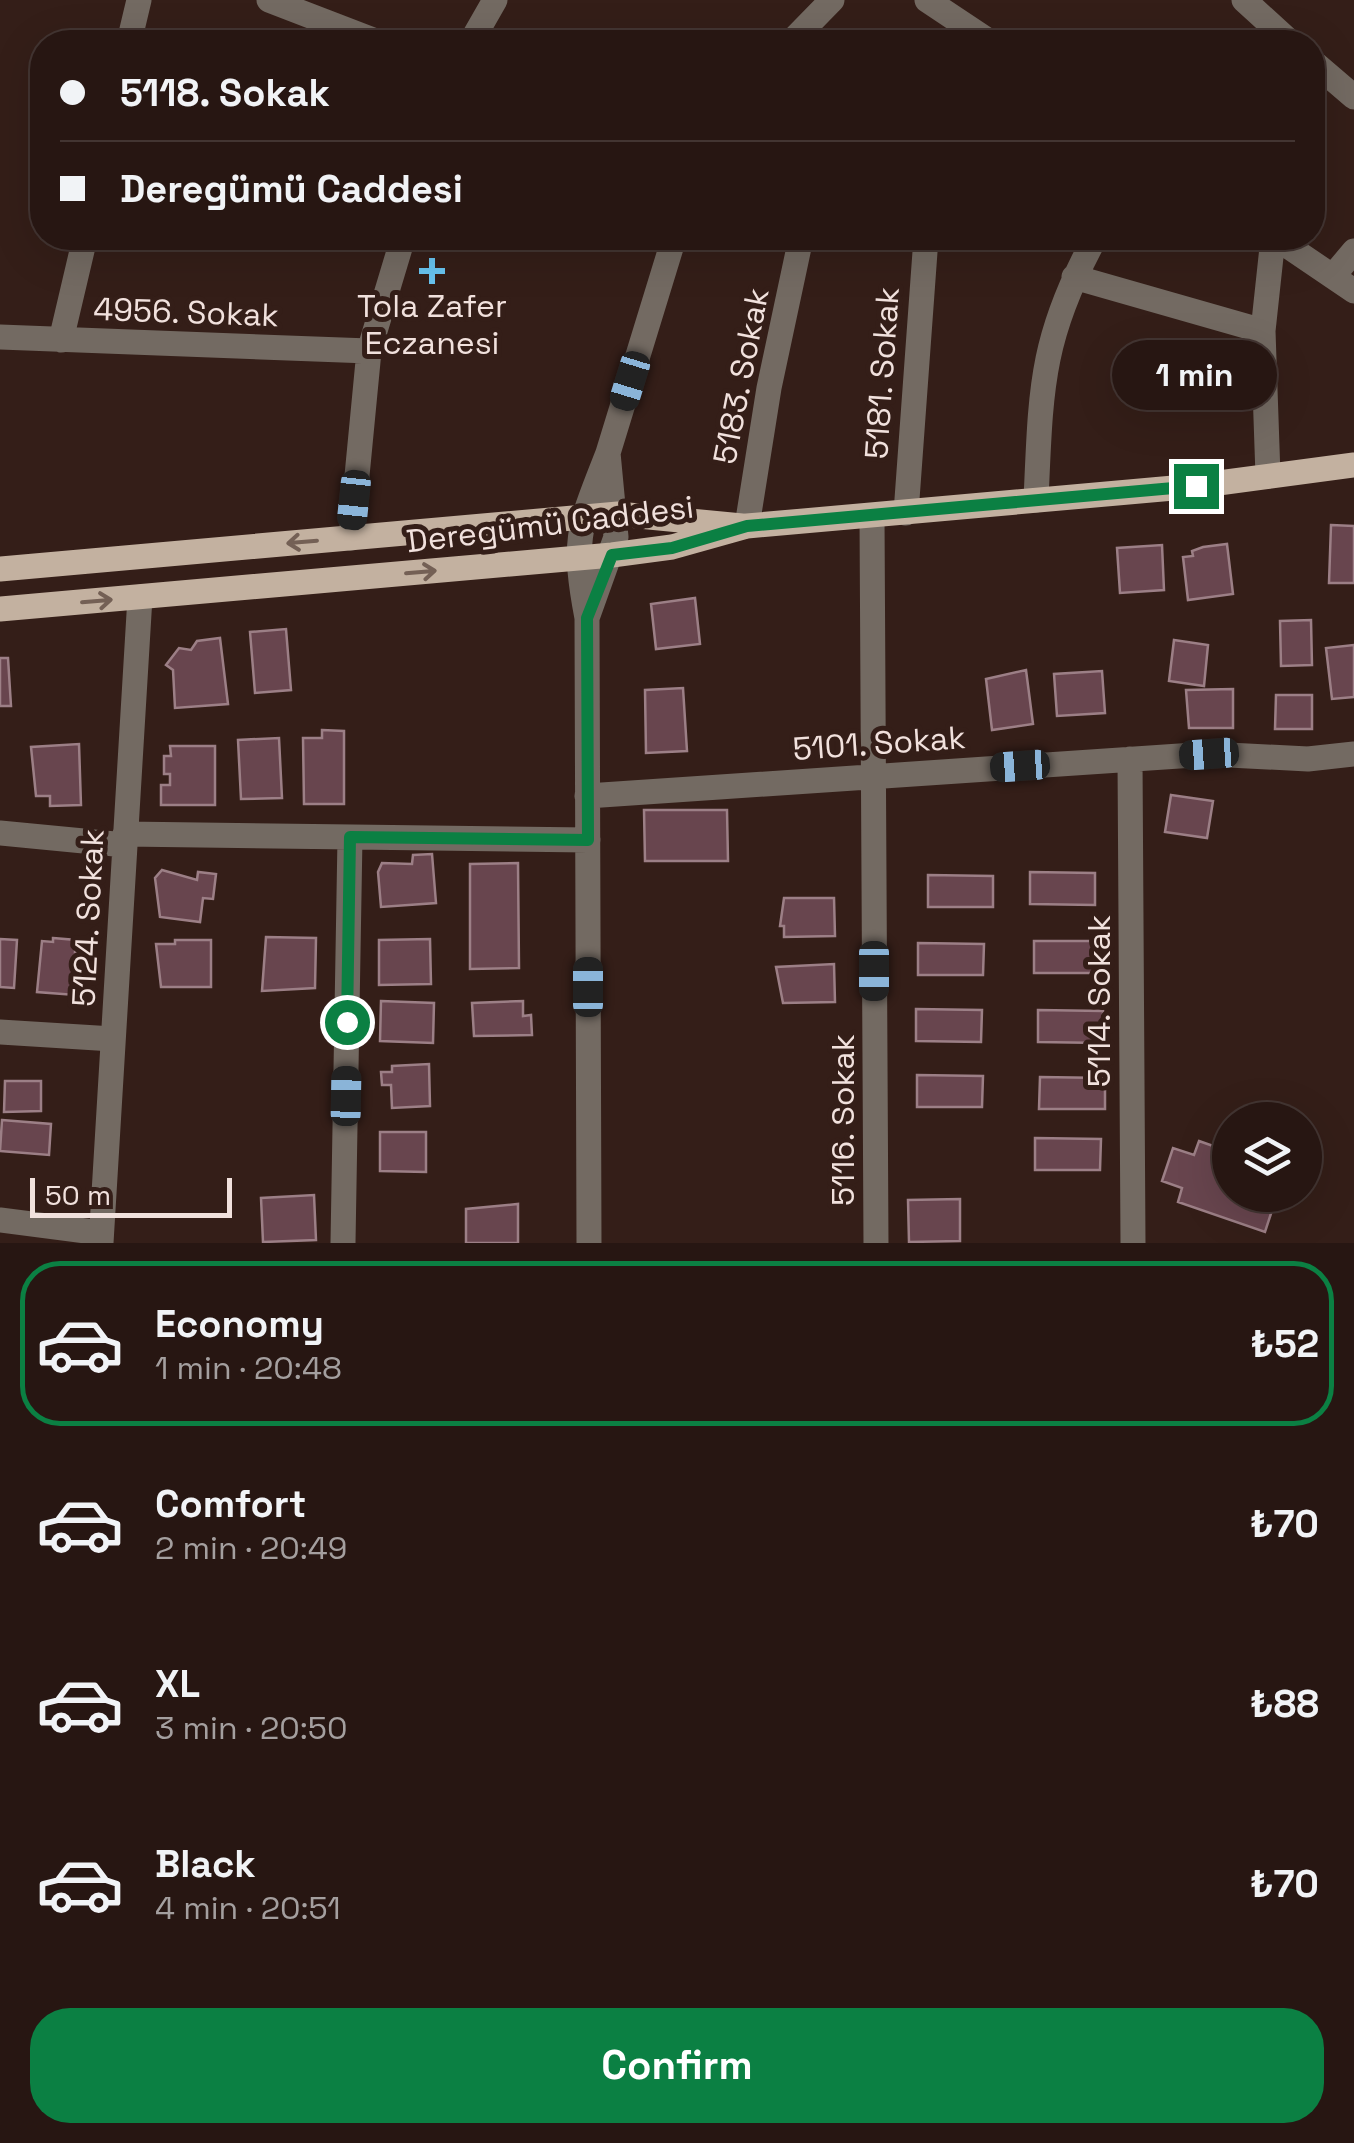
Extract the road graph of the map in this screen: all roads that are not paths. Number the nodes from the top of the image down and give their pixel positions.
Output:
1 (139, 0) edge
2 (269, 0) edge
3 (495, 0) edge
4 (832, 0) edge
5 (927, 0) edge
6 (1244, 0) edge
7 (132, 30) edge
8 (320, 30) edge
9 (479, 30) edge
10 (803, 30) edge
11 (972, 30) edge
12 (1272, 30) edge
13 (1325, 72) edge
14 (1354, 96) edge
15 (82, 250) edge
16 (399, 250) edge
17 (670, 250) edge
18 (799, 250) edge
19 (916, 250) edge
20 (1088, 250) edge
21 (1273, 250) edge
22 (1292, 250) edge
23 (1354, 251) edge
24 (1074, 276) junction
25 (1343, 284) edge
26 (1263, 331) junction
27 (0, 337) edge
28 (62, 340) junction
29 (370, 351) junction
30 (608, 453) junction
31 (1354, 466) edge
32 (1268, 476) junction
33 (1036, 500) junction
34 (906, 512) junction
35 (618, 514) junction
36 (872, 516) junction
37 (583, 517) junction
38 (747, 526) junction
39 (351, 538) junction
40 (612, 555) junction
41 (576, 559) junction
42 (0, 569) edge
43 (140, 597) junction
44 (0, 609) edge
45 (587, 618) junction
46 (1354, 754) edge
47 (1130, 759) junction
48 (874, 776) junction
49 (588, 796) junction
50 (0, 832) edge
51 (350, 837) junction
52 (125, 840) junction
53 (588, 840) junction
54 (0, 1032) edge
55 (113, 1039) junction
56 (0, 1220) edge
57 (101, 1238) edge
58 (343, 1243) edge
59 (589, 1243) edge
60 (876, 1243) edge
61 (1133, 1243) edge

1 - 7 street
2 - 8 street
3 - 9 street
4 - 10 street
5 - 11 street
6 - 12 street
13 - 14 street
15 - 28 street
16 - 29 street
17 - 30 street
18 - 38 street, 5183. Sokak
19 - 34 street, 5181. Sokak
20 - 24 street
21 - 26 street
22 - 25 street
23 - 25 street
24 - 26 street
24 - 33 street
26 - 32 street
27 - 28 street, 4956. Sokak
28 - 29 street, 4956. Sokak
29 - 39 street
30 - 35 street
30 - 37 street
31 - 32 main road, Deregümü Caddesi
32 - 33 main road, Deregümü Caddesi
33 - 34 main road, Deregümü Caddesi
34 - 36 main road, Deregümü Caddesi
35 - 37 main road, Deregümü Caddesi
35 - 38 main road, Deregümü Caddesi
35 - 40 street
36 - 38 main road, Deregümü Caddesi
36 - 48 street, 5116. Sokak
37 - 39 main road, Deregümü Caddesi
37 - 41 street
38 - 40 main road, Deregümü Caddesi
39 -> 42 main road, Deregümü Caddesi
40 - 41 main road, Deregümü Caddesi
40 - 45 street
43 -> 41 main road, Deregümü Caddesi
41 - 45 street
44 -> 43 main road, Deregümü Caddesi
43 - 52 street, 5124. Sokak
45 - 49 street
46 - 47 street, 5101. Sokak
47 - 48 street, 5101. Sokak
47 - 61 street, 5114. Sokak
48 - 49 street, 5101. Sokak
48 - 60 street, 5116. Sokak
49 - 53 street
50 - 52 street
51 - 52 street
51 - 53 street
51 - 58 street
52 - 55 street, 5124. Sokak
53 - 59 street
54 - 55 street
55 - 57 street, 5124. Sokak
56 - 57 street

